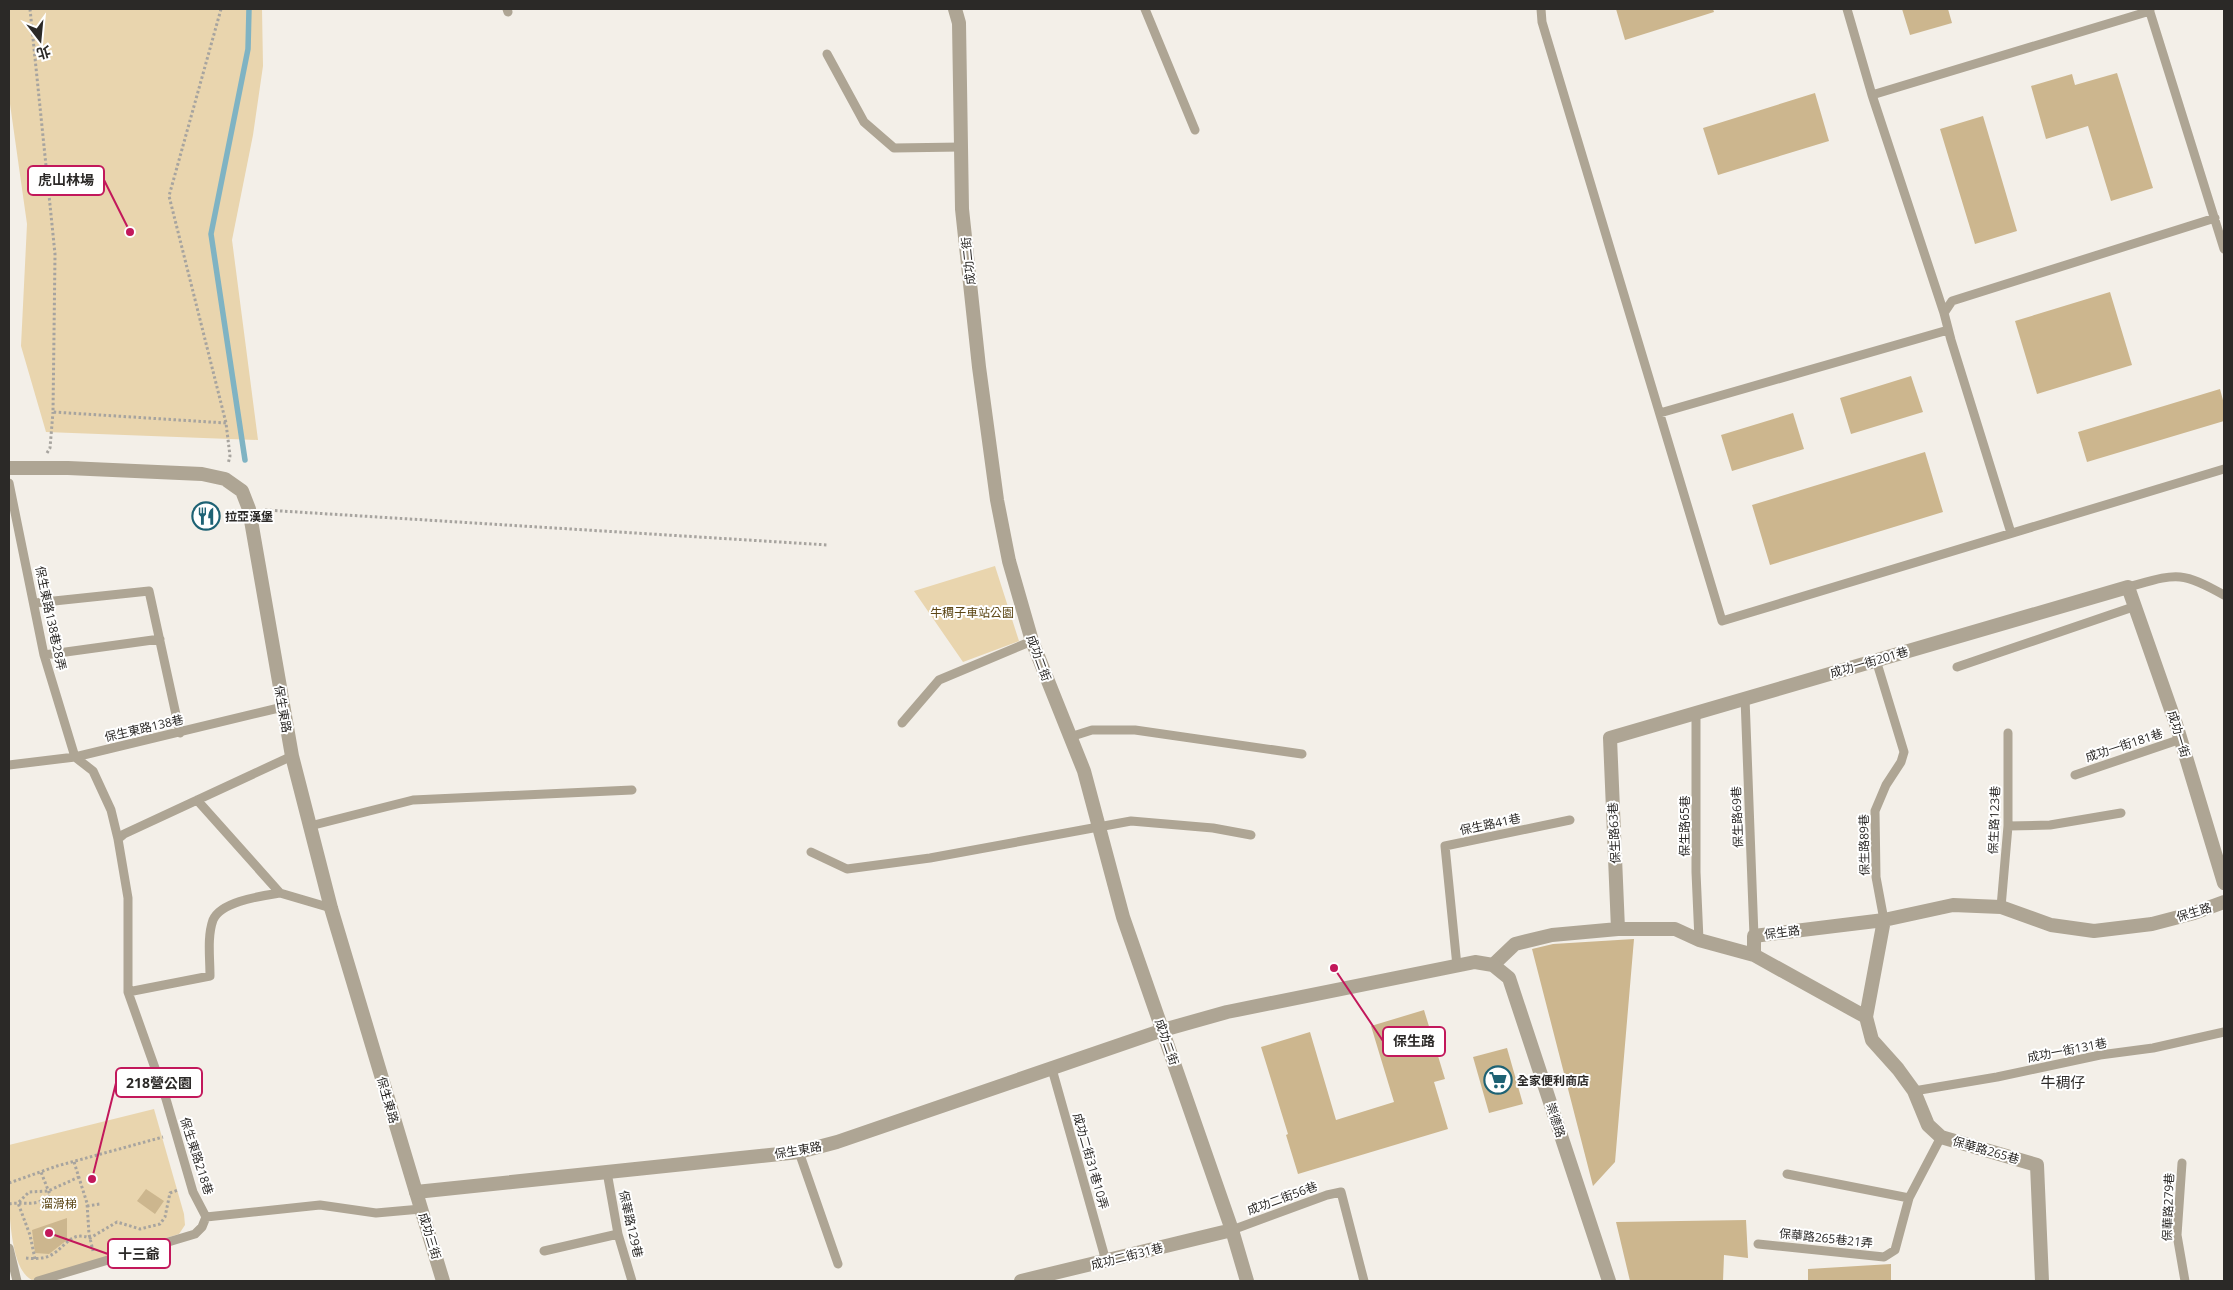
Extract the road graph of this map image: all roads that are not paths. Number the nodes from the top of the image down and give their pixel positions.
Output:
1 (955, 9) edge
2 (1145, 9) edge
3 (1541, 9) edge
4 (1846, 9) edge
5 (2150, 10) edge
6 (827, 54) dead end
7 (1872, 95) junction
8 (1194, 130) dead end
9 (961, 147) junction
10 (2215, 218) junction
11 (2224, 249) edge
12 (1944, 313) junction
13 (1948, 330) junction
14 (1660, 413) junction
15 (9, 468) edge
16 (2224, 469) edge
17 (9, 483) edge
18 (2011, 533) junction
19 (2128, 586) junction
20 (2224, 595) edge
21 (35, 602) junction
22 (2136, 606) junction
23 (160, 639) junction
24 (1032, 641) junction
25 (44, 655) junction
26 (1876, 660) junction
27 (1956, 667) dead end
28 (1745, 698) junction
29 (283, 707) junction
30 (1696, 712) junction
31 (902, 723) dead end
32 (180, 732) junction
33 (2008, 733) dead end
34 (1070, 737) junction
35 (1610, 738) joint
36 (2181, 739) junction
37 (1302, 754) dead end
38 (292, 756) junction
39 (74, 757) junction
40 (9, 765) edge
41 (2075, 775) dead end
42 (632, 790) dead end
43 (197, 800) junction
44 (2121, 813) dead end
45 (1570, 820) dead end
46 (310, 826) junction
47 (1098, 826) junction
48 (2008, 826) junction
49 (1251, 835) dead end
50 (118, 839) junction
51 (811, 852) dead end
52 (2224, 883) edge
53 (280, 893) junction
54 (2224, 902) edge
55 (2001, 907) junction
56 (331, 908) junction
57 (1884, 920) junction
58 (1618, 929) junction
59 (1754, 936) junction
60 (1699, 940) junction
61 (1754, 955) junction
62 (1493, 965) junction
63 (1457, 966) junction
64 (128, 992) junction
65 (1866, 1017) junction
66 (1163, 1030) junction
67 (2224, 1032) edge
68 (1052, 1069) junction
69 (1914, 1090) junction
70 (1941, 1137) junction
71 (799, 1152) junction
72 (2182, 1163) dead end
73 (607, 1172) junction
74 (1787, 1174) dead end
75 (416, 1192) junction
76 (1909, 1198) junction
77 (421, 1209) junction
78 (206, 1217) junction
79 (1232, 1230) junction
80 (618, 1234) junction
81 (1758, 1244) dead end
82 (544, 1251) dead end
83 (10, 1252) edge
84 (1106, 1261) junction
85 (838, 1264) dead end
86 (17, 1281) edge
87 (38, 1281) edge
88 (443, 1281) edge
89 (632, 1281) edge
90 (1025, 1281) edge
91 (1247, 1281) edge
92 (1364, 1281) edge
93 (1609, 1281) edge
94 (2042, 1281) edge
95 (2185, 1281) edge

1 - 9 street, 成功二街
2 - 8 lane
3 - 14 lane
4 - 7 lane
5 - 7 lane
5 - 10 lane
6 - 9 lane
7 - 12 lane
9 - 24 street, 成功二街
10 - 11 lane
10 - 12 lane
12 - 13 lane
13 - 14 lane
13 - 18 lane
14 - 18 lane
15 - 29 street, 保生東路
16 - 18 lane
17 - 21 lane, 保生東路138巷28弄
19 - 20 lane
19 - 22 street, 成功一街
19 - 26 street, 成功一街201巷
21 - 23 lane
21 - 25 lane, 保生東路138巷28弄
22 - 27 lane
22 - 36 street, 成功一街
23 - 25 lane
23 - 32 lane
24 - 31 lane
24 - 34 street, 成功二街
25 - 39 lane, 保生東路138巷28弄
26 - 28 street, 成功一街201巷
26 - 57 lane, 保生路89巷
28 - 30 street, 成功一街201巷
28 - 59 lane, 保生路69巷
29 - 32 lane, 保生東路138巷
29 - 38 street, 保生東路
30 - 35 street, 成功一街201巷
30 - 60 lane, 保生路65巷
32 - 39 lane, 保生東路138巷
33 - 48 lane, 保生路123巷
34 - 37 lane
34 - 47 street, 成功二街
35 - 58 street, 保生路63巷
36 - 41 lane, 成功一街181巷
36 - 52 street, 成功一街
38 - 43 lane
38 - 46 street, 保生東路
39 - 40 lane, 保生東路138巷
39 - 50 lane, 保生東路218巷
42 - 46 lane
43 - 50 lane
43 - 53 lane
44 - 48 lane
45 - 63 lane, 保生路41巷
46 - 56 street, 保生東路
47 - 49 lane
47 - 51 lane
47 - 66 street, 成功二街
48 - 55 lane, 保生路123巷
50 - 64 lane, 保生東路218巷
53 - 56 lane
53 - 64 lane
54 - 55 street, 保生路
55 - 57 street, 保生路
56 - 75 street, 保生東路
57 - 59 street, 保生路
57 - 65 street, 保華路265巷
58 - 60 street, 保生路
58 - 62 street, 保生路
59 - 61 street, 保生路
60 - 61 street, 保生路
61 - 65 street
62 - 63 street
62 - 93 street, 崇德路
63 - 66 street
64 - 78 lane, 保生東路218巷
65 - 69 street, 保華路265巷
66 - 68 street, 保生東路
66 - 79 street, 成功二街
67 - 69 lane, 成功一街131巷
68 - 71 street, 保生東路
68 - 84 lane, 成功二街31巷10弄
69 - 70 street, 保華路265巷
70 - 76 lane, 保華路265巷21弄
70 - 94 street, 保華路265巷
71 - 73 street, 保生東路
71 - 85 lane
72 - 95 lane, 保華路279巷
73 - 75 street, 保生東路
73 - 80 lane, 保華路129巷
74 - 76 lane
75 - 77 street, 成功三街
76 - 81 lane, 保華路265巷21弄
77 - 78 lane
77 - 88 street, 成功三街
78 - 87 lane
79 - 84 street, 成功二街31巷
79 - 91 street, 成功二街
79 - 92 lane, 成功二街56巷
80 - 82 lane
80 - 89 lane, 保華路129巷
83 - 86 lane
84 - 90 street, 成功二街31巷

